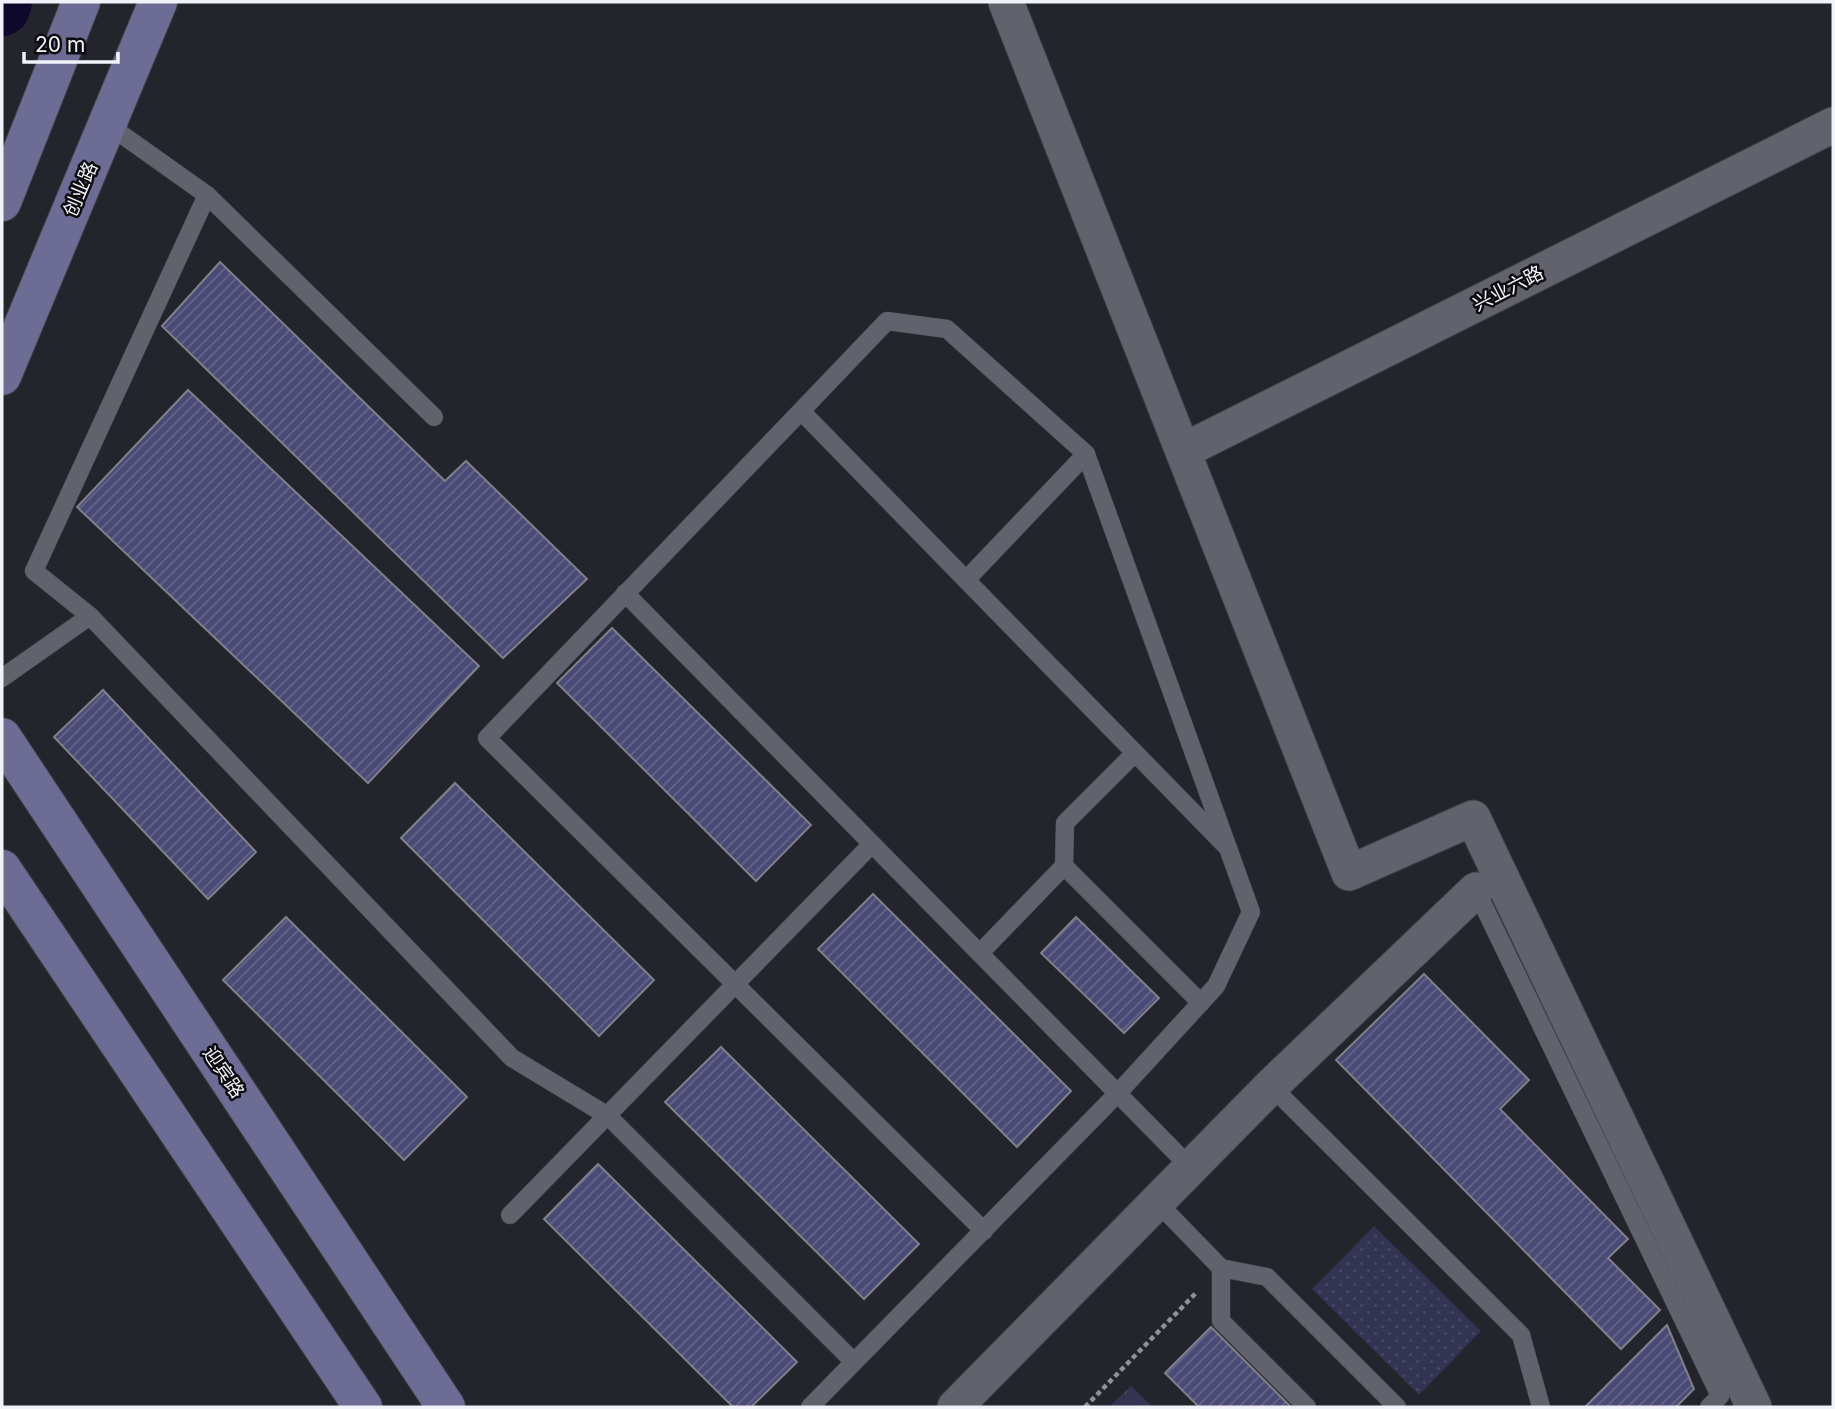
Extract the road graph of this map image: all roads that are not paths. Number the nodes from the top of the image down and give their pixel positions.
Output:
1 (81, 2) edge
2 (158, 2) edge
3 (1006, 2) edge
4 (107, 124) junction
5 (1833, 125) edge
6 (207, 195) junction
7 (2, 202) edge
8 (2, 376) edge
9 (801, 411) junction
10 (434, 417) dead end
11 (1183, 451) junction
12 (1086, 454) junction
13 (966, 580) junction
14 (625, 593) junction
15 (90, 616) junction
16 (2, 678) edge
17 (2, 737) edge
18 (1135, 753) junction
19 (872, 844) junction
20 (1228, 848) junction
21 (1064, 866) junction
22 (2, 869) edge
23 (1476, 890) joint
24 (980, 953) junction
25 (736, 985) junction
26 (1201, 1003) junction
27 (1271, 1086) junction
28 (1118, 1094) junction
29 (608, 1116) junction
30 (1191, 1168) junction
31 (1157, 1202) junction
32 (510, 1215) dead end
33 (984, 1231) junction
34 (1221, 1268) junction
35 (854, 1362) junction
36 (363, 1407) edge
37 (446, 1407) edge
38 (810, 1407) edge
39 (955, 1407) edge
40 (1307, 1407) edge
41 (1397, 1407) edge
42 (1541, 1407) edge
43 (1709, 1407) edge
44 (1754, 1407) edge

1 - 7 main road
2 - 4 main road, 创业路
3 - 11 street
4 - 6 lane
4 - 8 main road, 创业路
5 - 11 street, 兴业六路
6 - 10 lane
6 - 15 lane
9 - 12 lane
9 - 13 lane
9 - 14 lane
11 - 44 street
12 - 13 lane
12 - 20 lane
13 - 18 lane
14 - 19 lane
14 - 25 lane
15 - 16 lane
15 - 29 lane
17 - 37 main road, 迎宾路
18 - 20 lane
18 - 21 lane
19 - 24 lane
19 - 25 lane
20 - 26 lane
21 - 24 lane
21 - 26 lane
22 - 36 main road
23 - 27 street
23 - 43 lane
24 - 28 lane
25 - 29 lane
25 - 33 lane
26 - 28 lane
27 - 30 street
27 - 42 lane
28 - 30 lane
28 - 33 lane
29 - 32 lane
29 - 35 lane
30 - 31 street
31 - 34 lane
31 - 39 street
33 - 35 lane
34 - 40 lane
34 - 41 lane
35 - 38 lane

